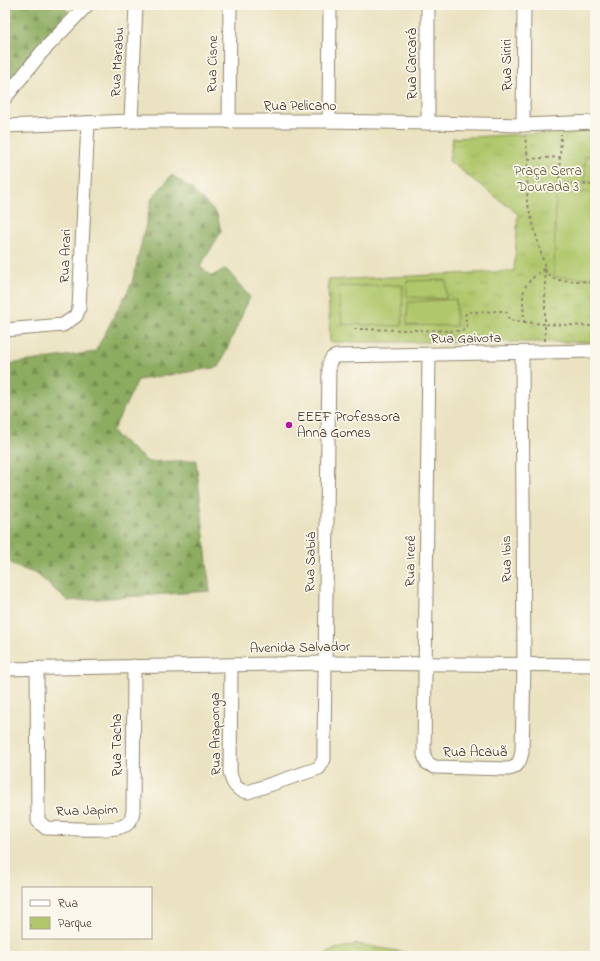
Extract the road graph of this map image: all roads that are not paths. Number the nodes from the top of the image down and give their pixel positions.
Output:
1 (87, 5) edge
2 (136, 5) edge
3 (230, 5) edge
4 (330, 5) edge
5 (428, 5) edge
6 (524, 5) edge
7 (5, 98) edge
8 (131, 121) junction
9 (329, 121) junction
10 (229, 122) junction
11 (595, 122) edge
12 (88, 123) junction
13 (428, 123) junction
14 (523, 125) junction
15 (5, 126) edge
16 (5, 330) edge
17 (595, 351) edge
18 (522, 354) junction
19 (429, 355) junction
20 (337, 356) joint
21 (325, 663) junction
22 (426, 664) junction
23 (524, 665) junction
24 (595, 665) edge
25 (134, 666) junction
26 (231, 666) junction
27 (5, 669) edge
28 (37, 669) junction
29 (519, 763) joint
30 (429, 765) joint
31 (248, 792) joint
32 (128, 824) joint

1 - 7 street
2 - 8 street, Rua Marabu
3 - 10 street, Rua Cisne
4 - 9 street
5 - 13 street, Rua Carcará
6 - 14 street, Rua Siriri
8 - 10 street, Rua Pelicano
8 - 12 street, Rua Pelicano
9 - 10 street, Rua Pelicano
9 - 13 street, Rua Pelicano
11 - 14 street, Rua Pelicano
12 - 15 street, Rua Pelicano
12 - 16 street, Rua Arari
13 - 14 street, Rua Pelicano
17 - 18 street, Rua Gaivota
18 - 19 street, Rua Gaivota
18 - 23 street, Rua Ibis
19 - 20 street, Rua Gaivota
19 - 22 street, Rua Irerê
20 - 21 street, Rua Sabiá
21 - 22 street, Avenida Salvador
21 - 26 street, Avenida Salvador
21 - 31 street, Rua Sabiá
22 - 23 street, Avenida Salvador
22 - 30 street, Rua Irerê
23 - 24 street, Avenida Salvador
23 - 29 street, Rua Ibis
25 - 26 street, Avenida Salvador
25 - 28 street, Avenida Salvador
25 - 32 street, Rua Tacha
26 - 31 street, Rua Araponga
27 - 28 street, Avenida Salvador
28 - 32 street, Rua Japim
29 - 30 street, Rua Acauã

